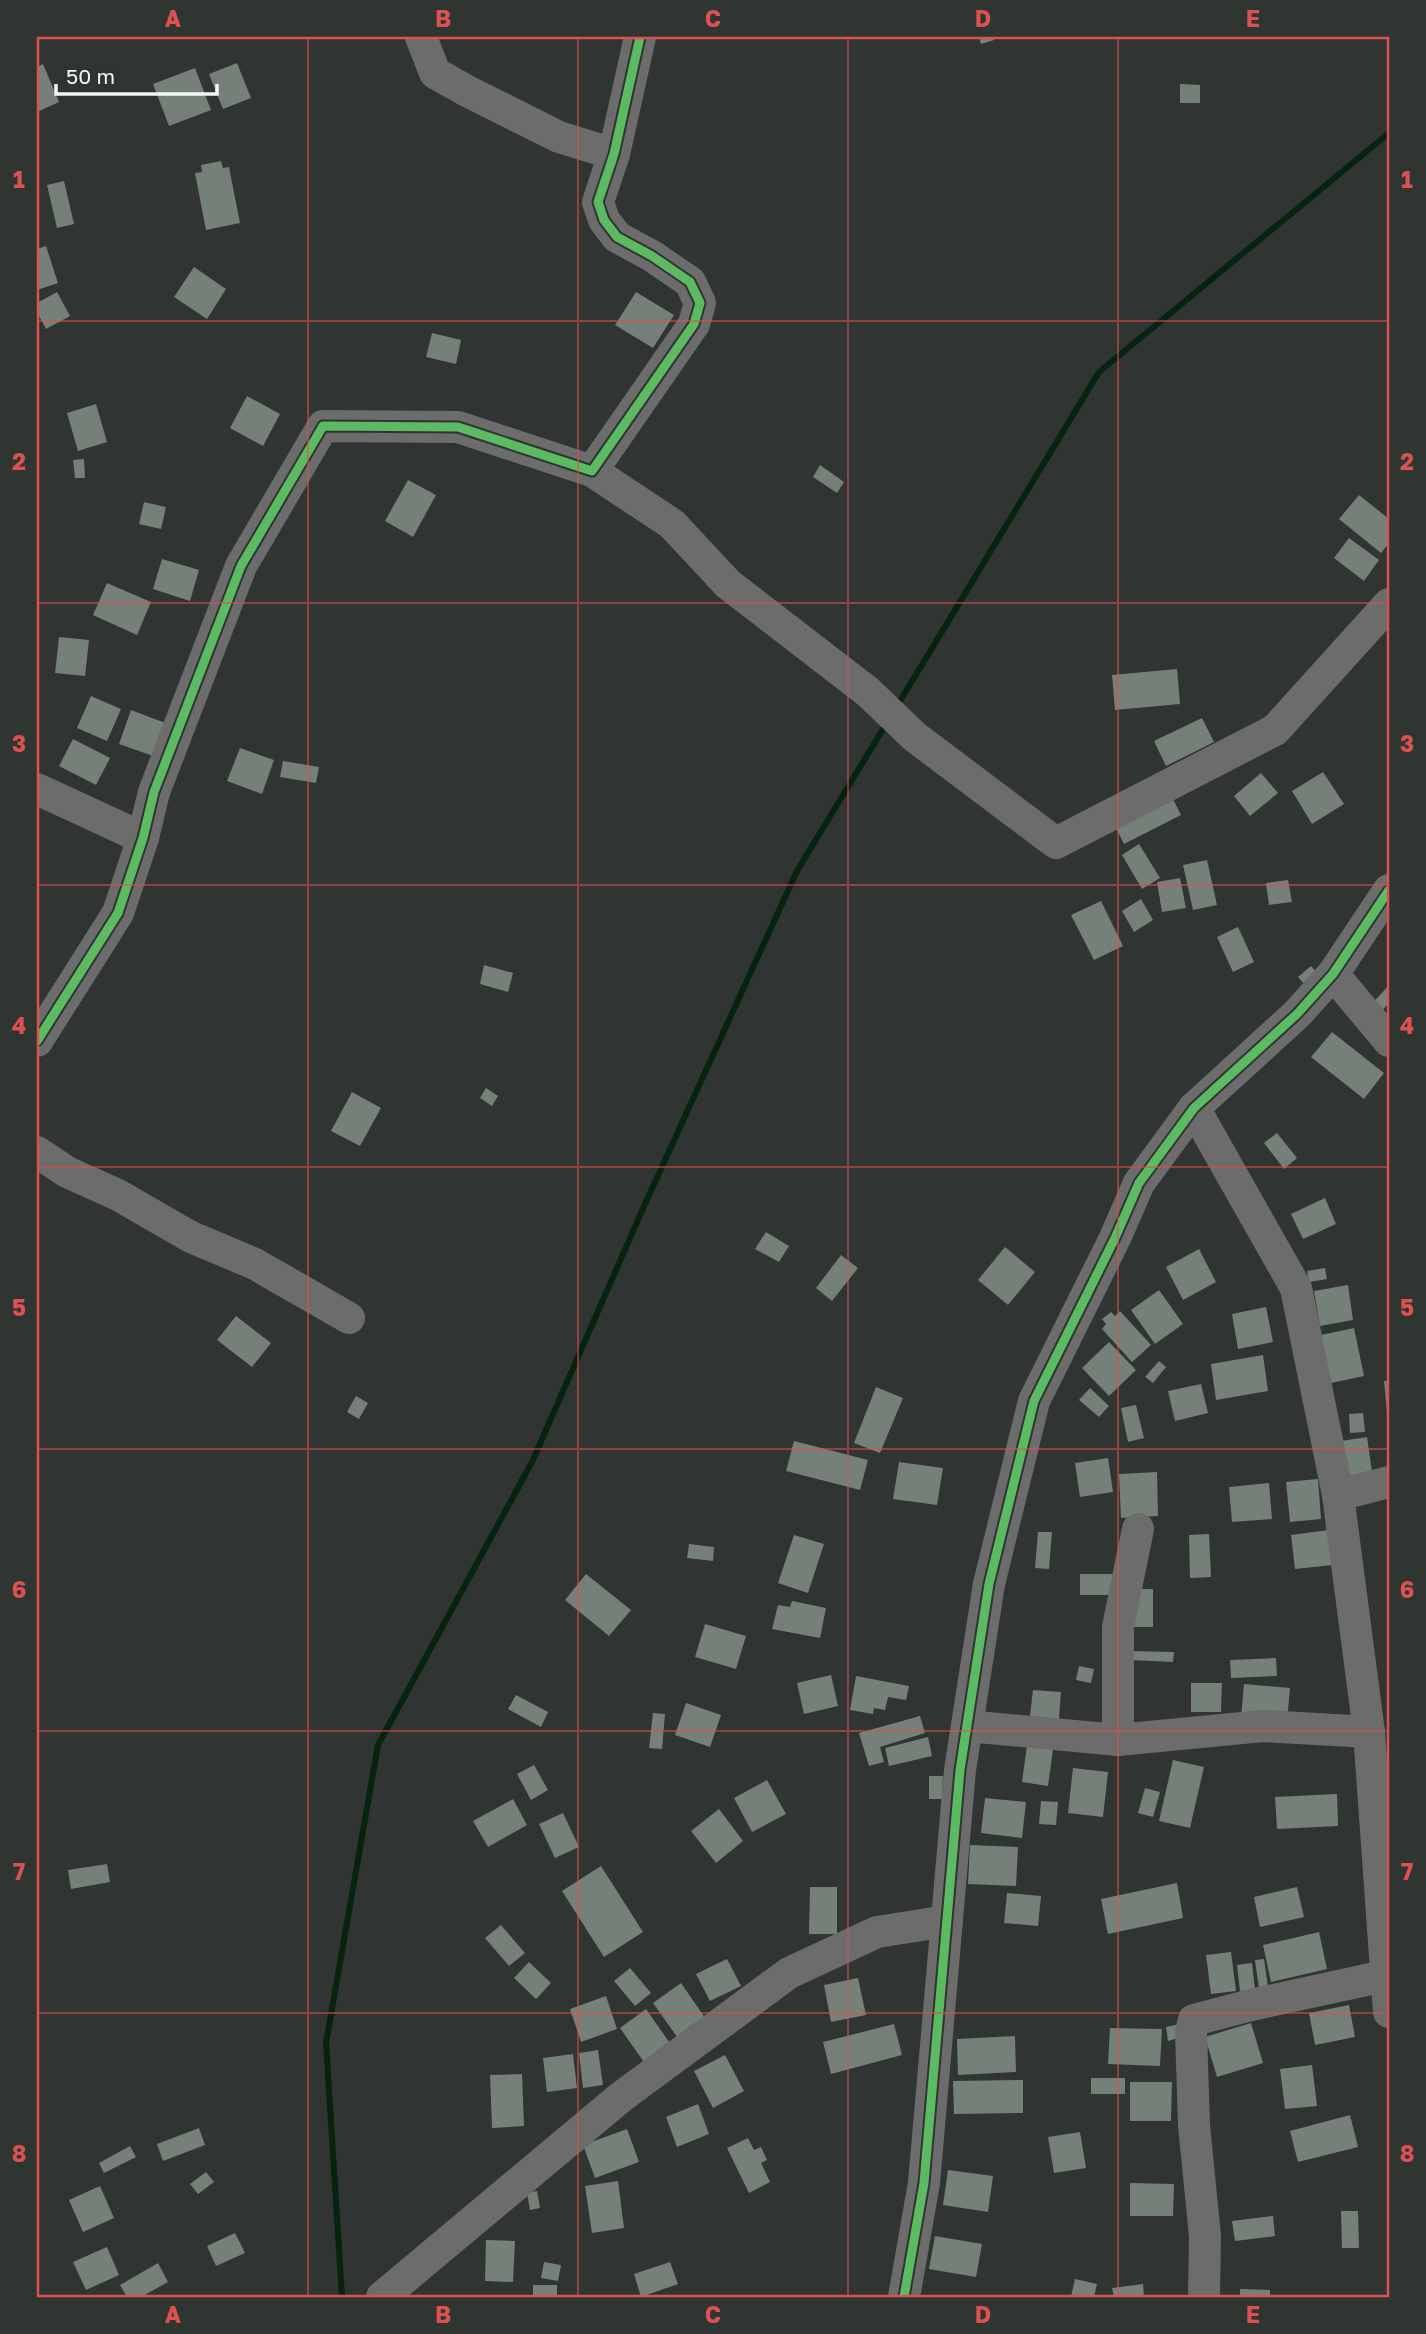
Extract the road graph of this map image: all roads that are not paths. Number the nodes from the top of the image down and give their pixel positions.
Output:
1 (421, 37) edge
2 (640, 37) edge
3 (614, 154) junction
4 (592, 471) junction
5 (1389, 604) edge
6 (37, 789) edge
7 (143, 838) junction
8 (1389, 890) edge
9 (1334, 974) junction
10 (37, 1041) edge
11 (1389, 1041) edge
12 (1194, 1108) junction
13 (37, 1152) edge
14 (349, 1318) dead end
15 (1389, 1482) edge
16 (1338, 1495) junction
17 (1138, 1529) dead end
18 (967, 1726) junction
19 (1118, 1740) junction
20 (1376, 1742) edge
21 (947, 1921) junction
22 (1388, 1976) edge
23 (1389, 2012) edge
24 (382, 2297) edge
25 (904, 2297) edge
26 (1204, 2297) edge

1 - 3 street
2 - 3 street
3 - 4 street
4 - 5 street
4 - 7 street
6 - 7 street
7 - 10 street
8 - 9 street
9 - 11 street
9 - 12 street
12 - 16 street
12 - 18 street
13 - 14 street
15 - 16 street
16 - 20 street
17 - 19 street
18 - 19 street
18 - 21 street
19 - 20 street
20 - 22 street
21 - 24 street
21 - 25 street
22 - 23 street
22 - 26 street

